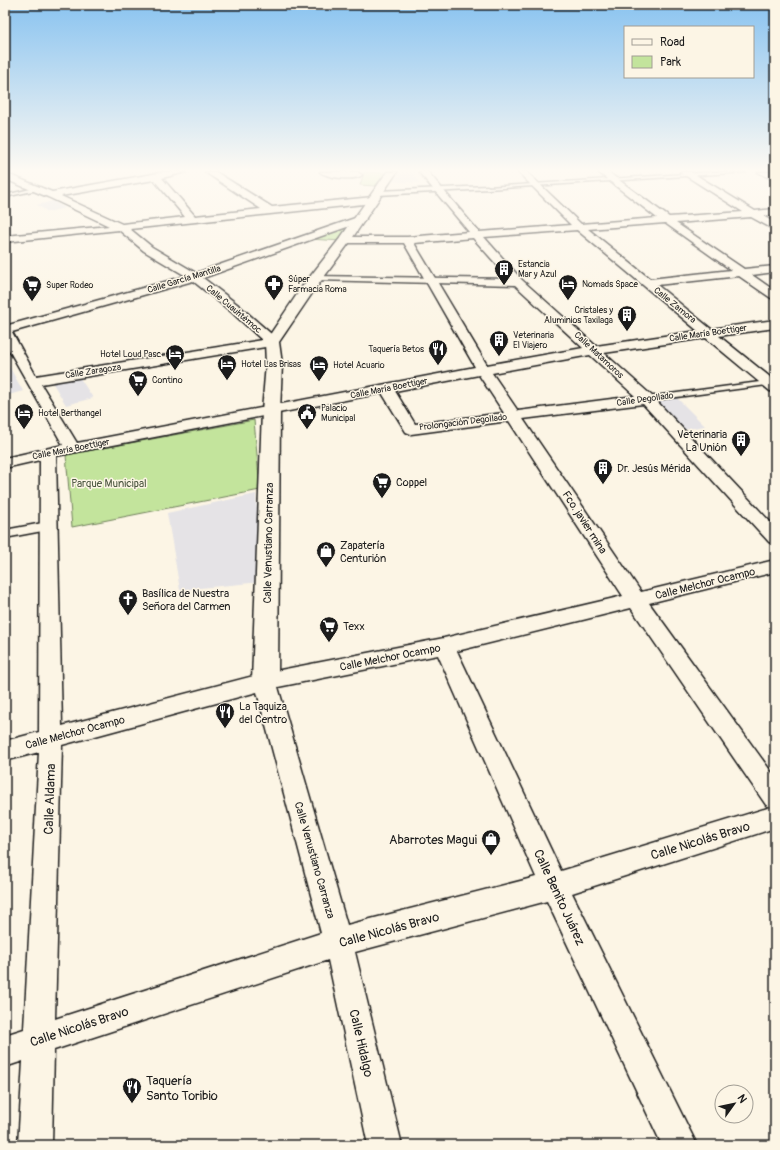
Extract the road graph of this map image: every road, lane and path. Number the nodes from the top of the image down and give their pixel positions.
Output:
1 (117, 226) edge
2 (140, 226) edge
3 (342, 226) edge
4 (356, 226) edge
5 (468, 226) edge
6 (578, 226) edge
7 (609, 226) edge
8 (674, 226) edge
9 (122, 228) junction
10 (580, 228) junction
11 (476, 235) junction
12 (5, 239) edge
13 (345, 240) junction
14 (407, 240) junction
15 (775, 269) edge
16 (740, 273) junction
17 (195, 278) junction
18 (316, 278) junction
19 (430, 281) junction
20 (518, 282) junction
21 (648, 283) junction
22 (775, 296) edge
23 (775, 324) edge
24 (5, 331) edge
25 (709, 333) junction
26 (272, 342) junction
27 (594, 350) junction
28 (483, 370) junction
29 (32, 381) junction
30 (773, 384) edge
31 (386, 388) junction
32 (647, 399) junction
33 (271, 411) junction
34 (515, 416) junction
35 (72, 448) junction
36 (48, 452) junction
37 (5, 463) edge
38 (48, 526) junction
39 (5, 534) edge
40 (775, 538) edge
41 (775, 566) edge
42 (636, 600) junction
43 (444, 646) junction
44 (265, 682) junction
45 (51, 739) junction
46 (5, 751) edge
47 (775, 797) edge
48 (775, 817) edge
49 (554, 886) junction
50 (338, 942) junction
51 (39, 1038) junction
52 (5, 1051) edge
53 (35, 1145) edge
54 (385, 1145) edge
55 (680, 1145) edge

1 - 9 street, Calle Cuauhtémoc
2 - 9 street
3 - 17 street, Calle García Mantilla
4 - 13 street
5 - 11 street, Calle Matamoros
6 - 10 street, Calle Zamora
7 - 10 street
8 - 16 street
9 - 12 street
9 - 17 street, Calle Cuauhtémoc
10 - 11 street
10 - 21 street, Calle Zamora
11 - 14 street
11 - 20 street, Calle Matamoros
13 - 14 street
13 - 18 street
14 - 19 street, Fco. javier mina
15 - 16 street
16 - 21 street
16 - 22 street
17 - 24 street, Calle García Mantilla
17 - 26 street, Calle Cuauhtémoc
18 - 19 street
18 - 26 street
19 - 20 street
19 - 28 street, Fco. javier mina
20 - 27 street, Calle Matamoros
21 - 25 street, Calle Zamora
23 - 25 street, Calle María Boettiger
24 - 29 street
25 - 27 street, Calle María Boettiger
25 - 30 street, Calle Zamora
26 - 29 street, Calle Zaragoza
26 - 33 street, Calle Venustiano Carranza
27 - 28 street, Calle María Boettiger
27 - 32 street, Calle Matamoros
28 - 31 street, Calle María Boettiger
28 - 34 street, Fco. javier mina
29 - 35 street
30 - 32 lane, Calle Degollado
31 - 33 street, Calle María Boettiger
31 - 34 street, Prolongación Degollado
32 - 34 street, Calle Degollado
32 - 40 street, Calle Matamoros
33 - 35 street, Calle María Boettiger
33 - 44 street, Calle Venustiano Carranza
34 - 42 street, Fco. javier mina
35 - 36 street, Calle María Boettiger
36 - 37 street, Calle María Boettiger
36 - 38 street, Calle Aldama
38 - 39 street
38 - 45 street, Calle Aldama
41 - 42 street, Calle Melchor Ocampo
42 - 43 street, Calle Melchor Ocampo
42 - 47 street, Fco. javier mina
43 - 44 street, Calle Melchor Ocampo
43 - 49 street, Calle Benito Juárez
44 - 45 street, Calle Melchor Ocampo
44 - 50 street, Calle Venustiano Carranza
45 - 46 street, Calle Melchor Ocampo
45 - 51 street, Calle Aldama
48 - 49 street, Calle Nicolás Bravo
49 - 50 street, Calle Nicolás Bravo
49 - 55 street, Calle Benito Juárez
50 - 51 street, Calle Nicolás Bravo
50 - 54 street, Calle Hidalgo
51 - 52 street, Calle Nicolás Bravo
51 - 53 street, Calle Aldama

